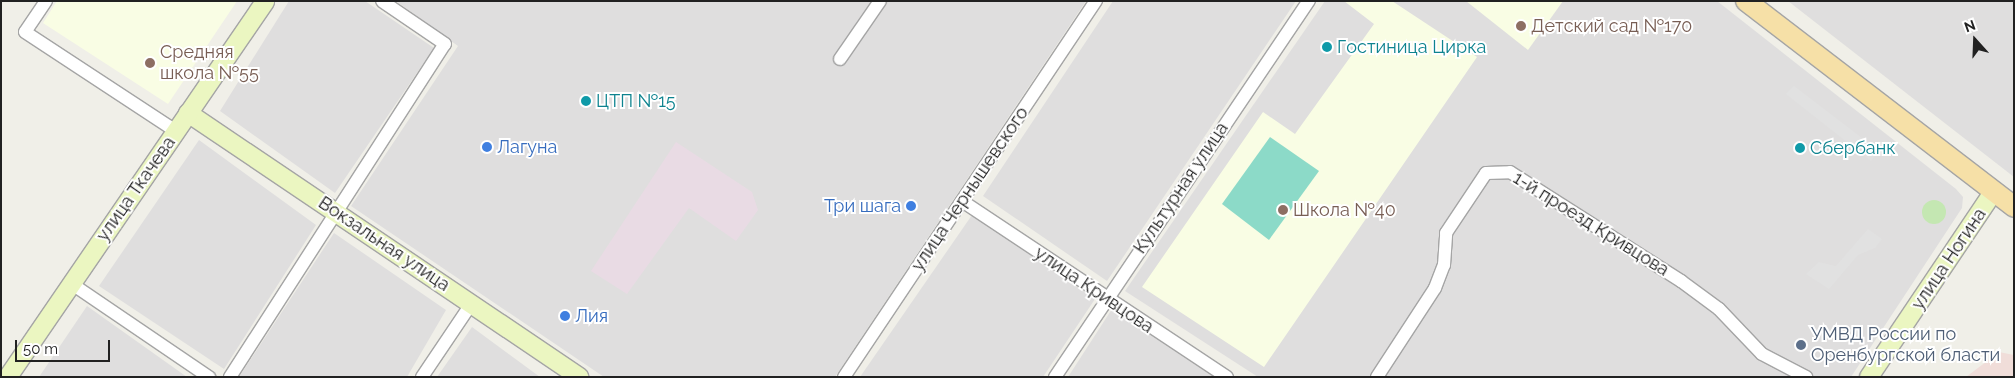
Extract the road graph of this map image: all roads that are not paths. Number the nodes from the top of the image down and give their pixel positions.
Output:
1 (46, 1) edge
2 (265, 1) edge
3 (382, 1) edge
4 (880, 1) edge
5 (1096, 1) edge
6 (1309, 1) edge
7 (1746, 1) edge
8 (840, 59) dead end
9 (188, 113) junction
10 (176, 131) junction
11 (1994, 190) junction
12 (2014, 200) edge
13 (962, 201) junction
14 (2014, 207) edge
15 (336, 212) junction
16 (72, 284) junction
17 (1106, 298) junction
18 (472, 303) junction
19 (8, 377) edge
20 (209, 377) edge
21 (230, 377) edge
22 (422, 377) edge
23 (579, 377) edge
24 (844, 377) edge
25 (1055, 377) edge
26 (1227, 377) edge
27 (1377, 377) edge
28 (1806, 377) edge
29 (1870, 377) edge

1 - 10 street
2 - 9 street, улица Ткачева
3 - 15 street
4 - 8 street
5 - 13 street, улица Чернышевского
6 - 17 street, Культурная улица
7 - 11 main road
9 - 10 street, улица Ткачева
9 - 15 street, Вокзальная улица
10 - 16 street, улица Ткачева
11 - 12 main road
11 - 14 main road
11 - 29 street, улица Ногина
13 - 17 street, улица Кривцова
13 - 24 street, улица Чернышевского
15 - 18 street, Вокзальная улица
15 - 21 street
16 - 19 street, улица Ткачева
16 - 20 street
17 - 25 street, Культурная улица
17 - 26 street, улица Кривцова
18 - 22 street
18 - 23 street, Вокзальная улица
27 - 28 street, 1-й проезд Кривцова

